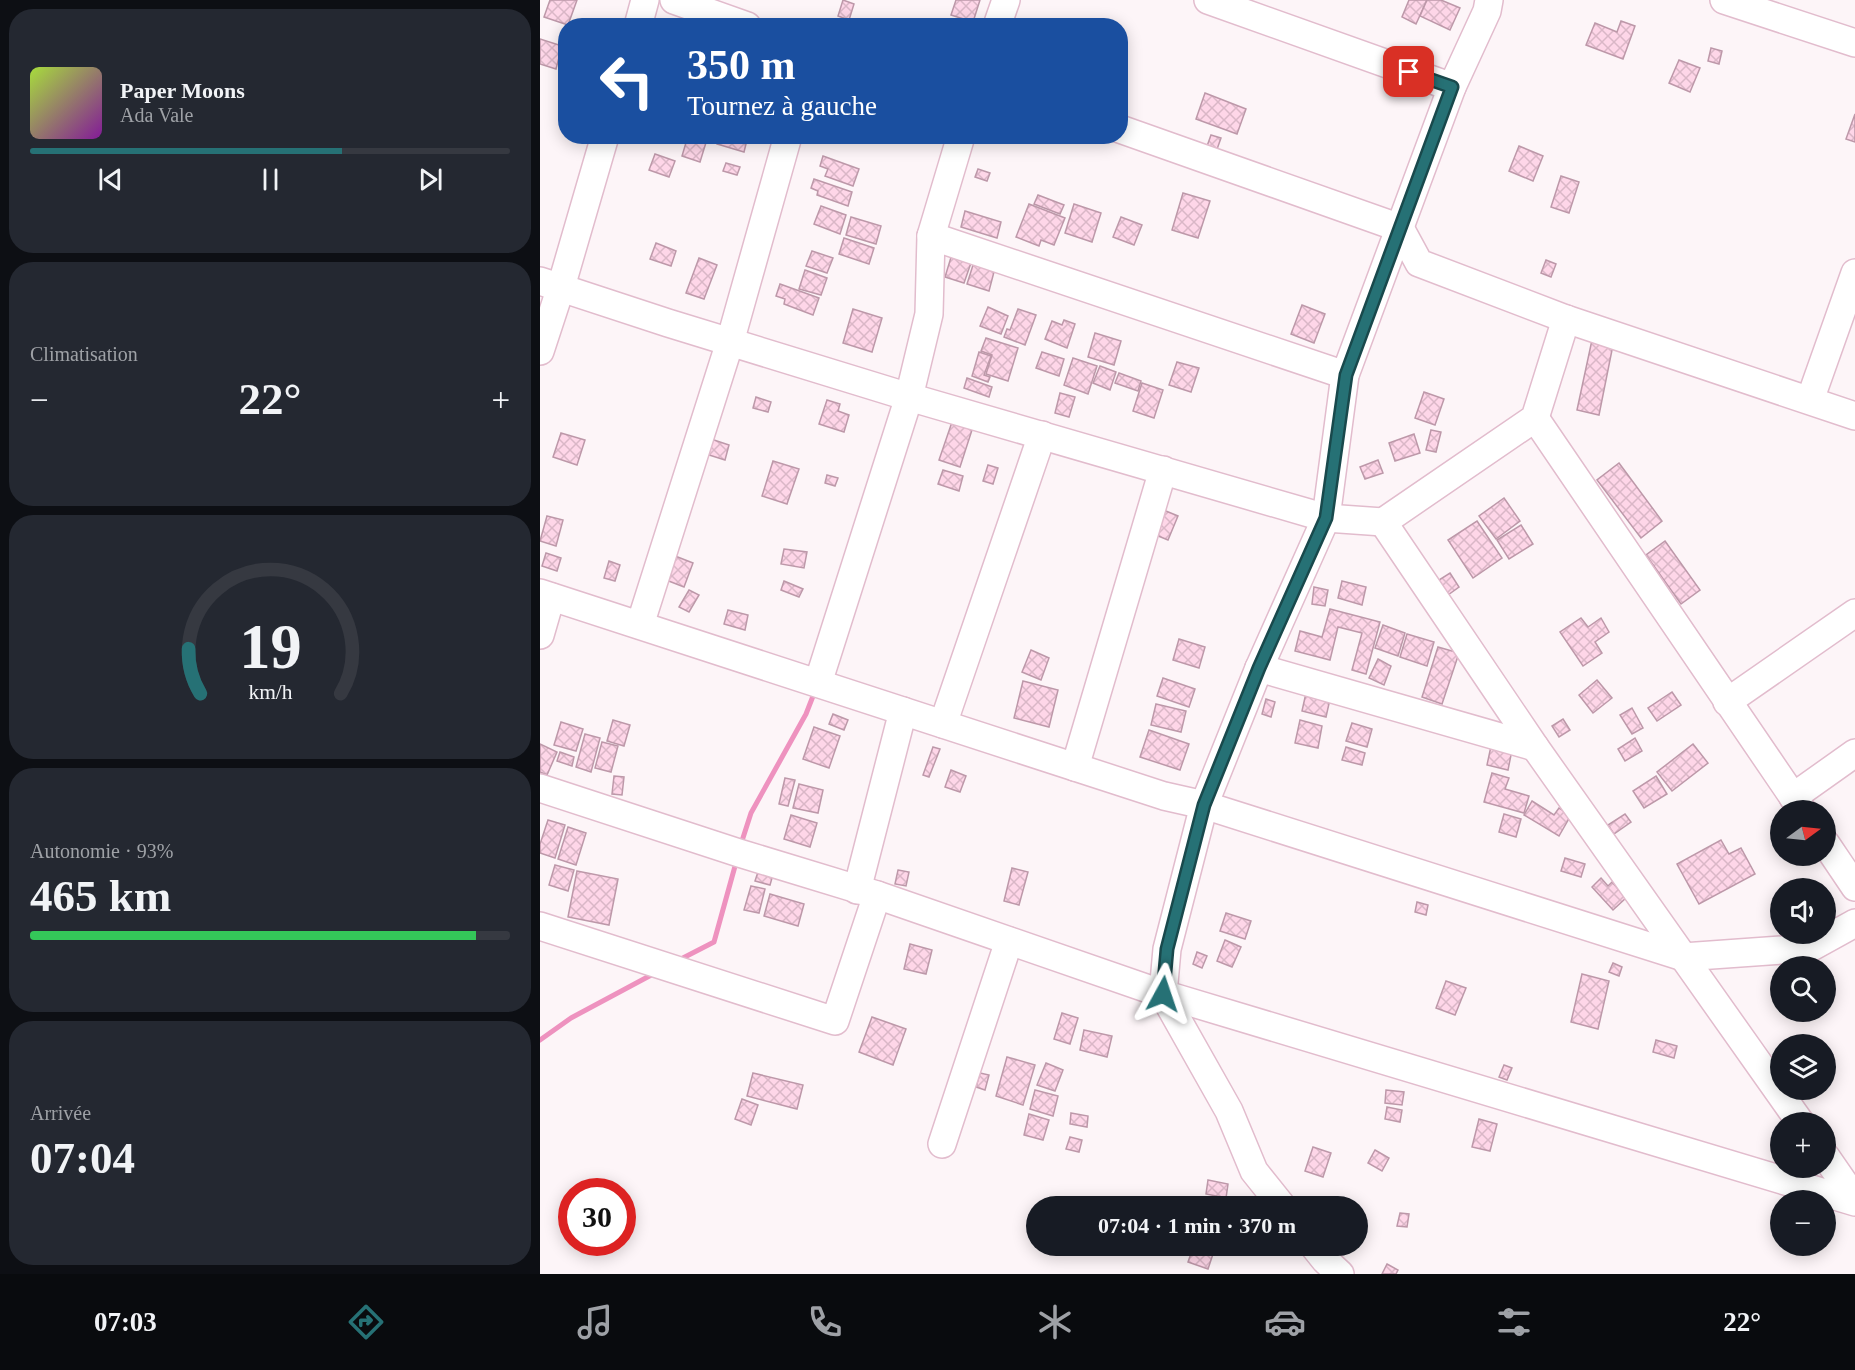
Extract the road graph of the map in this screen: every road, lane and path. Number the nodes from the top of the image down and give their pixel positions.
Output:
1 (645, 0) edge
2 (675, 0) edge
3 (1006, 0) edge
4 (1208, 0) edge
5 (1489, 0) edge
6 (1724, 0) edge
7 (1800, 12) edge
8 (640, 18) edge
9 (725, 18) edge
10 (1000, 18) edge
11 (1855, 43) edge
12 (1452, 87) junction
13 (1128, 132) edge
14 (602, 144) edge
15 (786, 144) edge
16 (959, 144) edge
17 (1400, 228) junction
18 (931, 236) junction
19 (1855, 273) edge
20 (550, 284) edge
21 (1566, 319) junction
22 (730, 342) junction
23 (540, 351) edge
24 (1346, 375) junction
25 (909, 397) junction
26 (1809, 400) junction
27 (1855, 416) edge
28 (1535, 418) junction
29 (1042, 435) junction
30 (1163, 470) junction
31 (1326, 518) junction
32 (1383, 522) junction
33 (545, 595) edge
34 (1855, 613) edge
35 (640, 625) junction
36 (540, 635) edge
37 (1259, 668) junction
38 (818, 683) junction
39 (1727, 702) junction
40 (903, 711) junction
41 (943, 724) junction
42 (1535, 747) junction
43 (1855, 753) edge
44 (1075, 767) junction
45 (540, 788) edge
46 (1795, 800) edge
47 (1802, 800) edge
48 (1204, 805) junction
49 (1836, 859) edge
50 (1855, 887) edge
51 (867, 892) junction
52 (1855, 923) edge
53 (540, 926) edge
54 (1009, 941) junction
55 (1683, 957) junction
56 (1163, 994) junction
57 (1793, 1112) edge
58 (942, 1144) dead end
59 (1836, 1172) edge
60 (1274, 1196) edge
61 (1855, 1200) edge
62 (1321, 1256) edge
63 (1340, 1274) edge

1 - 8 street
2 - 9 street
3 - 10 street
4 - 12 street
5 - 12 street
6 - 7 street
7 - 11 street
12 - 17 street
13 - 17 street
14 - 20 street
15 - 22 street
16 - 18 street
17 - 21 street
17 - 24 street
18 - 24 street
18 - 25 street
19 - 26 street
20 - 22 street
20 - 23 street
21 - 26 street
21 - 28 street
22 - 25 street
22 - 35 street
24 - 31 street
25 - 29 street
25 - 38 street
26 - 27 street
28 - 32 street
28 - 39 street
29 - 30 street
29 - 41 street
30 - 31 street
30 - 44 street
31 - 32 street
31 - 37 street
32 - 42 street
33 - 35 street
33 - 36 street
34 - 39 street
35 - 38 street
37 - 42 street
37 - 48 street
38 - 40 street
39 - 46 street
40 - 41 street
40 - 51 street
41 - 44 street
42 - 55 street
43 - 47 street
44 - 48 street
45 - 51 street
48 - 55 street
48 - 56 street
49 - 50 street
51 - 53 street
51 - 54 street
52 - 55 street
54 - 56 street
54 - 58 street
55 - 57 street
56 - 60 street
56 - 61 street
59 - 61 street
62 - 63 street

